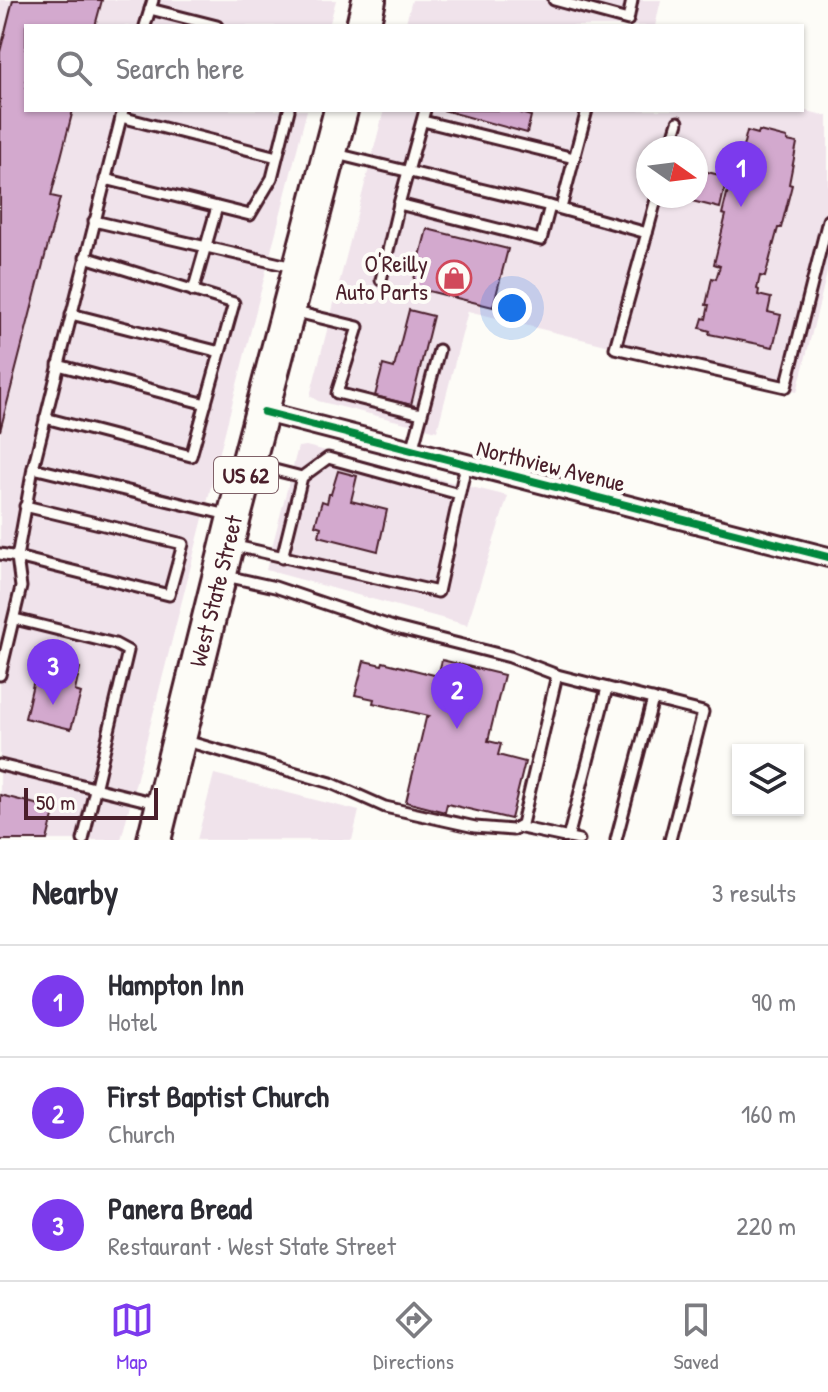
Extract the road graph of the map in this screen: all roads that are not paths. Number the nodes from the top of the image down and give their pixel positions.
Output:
1 (369, 0) edge
2 (554, 0) edge
3 (632, 0) edge
4 (574, 3) edge
5 (152, 4) edge
6 (146, 24) edge
7 (211, 24) edge
8 (363, 24) edge
9 (288, 112) edge
10 (340, 112) edge
11 (425, 112) edge
12 (586, 112) edge
13 (122, 114) edge
14 (423, 121) junction
15 (678, 122) dead end
16 (674, 136) edge
17 (329, 152) junction
18 (277, 157) junction
19 (574, 158) junction
20 (409, 172) junction
21 (105, 179) junction
22 (399, 204) junction
23 (217, 207) junction
24 (556, 207) junction
25 (654, 208) edge
26 (828, 220) edge
27 (94, 221) junction
28 (647, 233) junction
29 (208, 247) junction
30 (85, 257) junction
31 (299, 268) junction
32 (381, 280) dead end
33 (193, 291) junction
34 (289, 310) junction
35 (71, 314) junction
36 (439, 350) dead end
37 (220, 352) junction
38 (58, 365) junction
39 (206, 404) junction
40 (264, 412) junction
41 (421, 414) junction
42 (45, 418) junction
43 (412, 451) junction
44 (249, 464) junction
45 (466, 465) junction
46 (33, 468) junction
47 (302, 477) junction
48 (459, 494) junction
49 (25, 506) junction
50 (227, 546) junction
51 (0, 554) edge
52 (17, 557) junction
53 (828, 557) edge
54 (282, 558) junction
55 (15, 619) junction
56 (0, 675) edge
57 (557, 675) junction
58 (607, 688) junction
59 (653, 699) junction
60 (180, 739) junction
61 (0, 765) edge
62 (97, 789) junction
63 (163, 805) junction
64 (520, 825) junction
65 (574, 839) edge
66 (83, 840) edge
67 (154, 840) edge
68 (616, 840) edge
69 (670, 840) edge

1 - 8 highway
2 - 4 lane
3 - 4 lane
5 - 6 lane
5 - 7 lane
9 - 18 lane
10 - 17 highway, West State Street / US 62
11 - 14 lane
12 - 19 lane
13 - 18 lane
13 - 21 lane
14 - 19 lane
14 - 20 lane
15 - 16 lane
17 - 20 lane
17 - 31 highway, West State Street / US 62
18 - 23 lane
19 - 24 lane
20 - 22 lane
20 - 24 lane
21 - 23 lane
21 - 27 lane
22 - 24 lane
22 - 32 lane
23 - 29 lane
24 - 28 lane
25 - 28 lane
26 - 28 lane
27 - 29 lane
27 - 30 lane
29 - 31 lane
29 - 33 lane
30 - 33 lane
30 - 35 lane
31 - 34 highway, West State Street / US 62
33 - 37 lane
34 - 40 highway, West State Street / US 62
34 - 41 lane
35 - 37 lane
35 - 38 lane
36 - 41 lane
37 - 39 lane
38 - 39 lane
38 - 42 lane
39 - 42 lane
40 - 43 street, Northview Avenue
40 - 44 highway, West State Street / US 62
41 - 43 lane
42 - 46 lane
43 - 45 street, Northview Avenue
44 - 47 lane
44 - 50 highway, West State Street / US 62
45 - 48 lane
45 - 53 street, Northview Avenue
46 - 49 lane
46 - 50 lane
47 - 48 lane
47 - 54 lane
48 - 54 lane
49 - 52 lane
49 - 52 lane
50 - 54 lane
50 - 57 lane
50 - 60 highway, West State Street / US 62
51 - 52 lane
52 - 55 lane
55 - 56 lane
55 - 62 lane
57 - 58 lane
57 - 64 lane
58 - 59 lane
58 - 65 lane
59 - 68 lane
59 - 69 lane
60 - 63 highway, West State Street / US 62
60 - 64 lane
61 - 62 lane
62 - 63 lane
62 - 66 lane
63 - 67 highway, West State Street / US 62
64 - 65 lane

